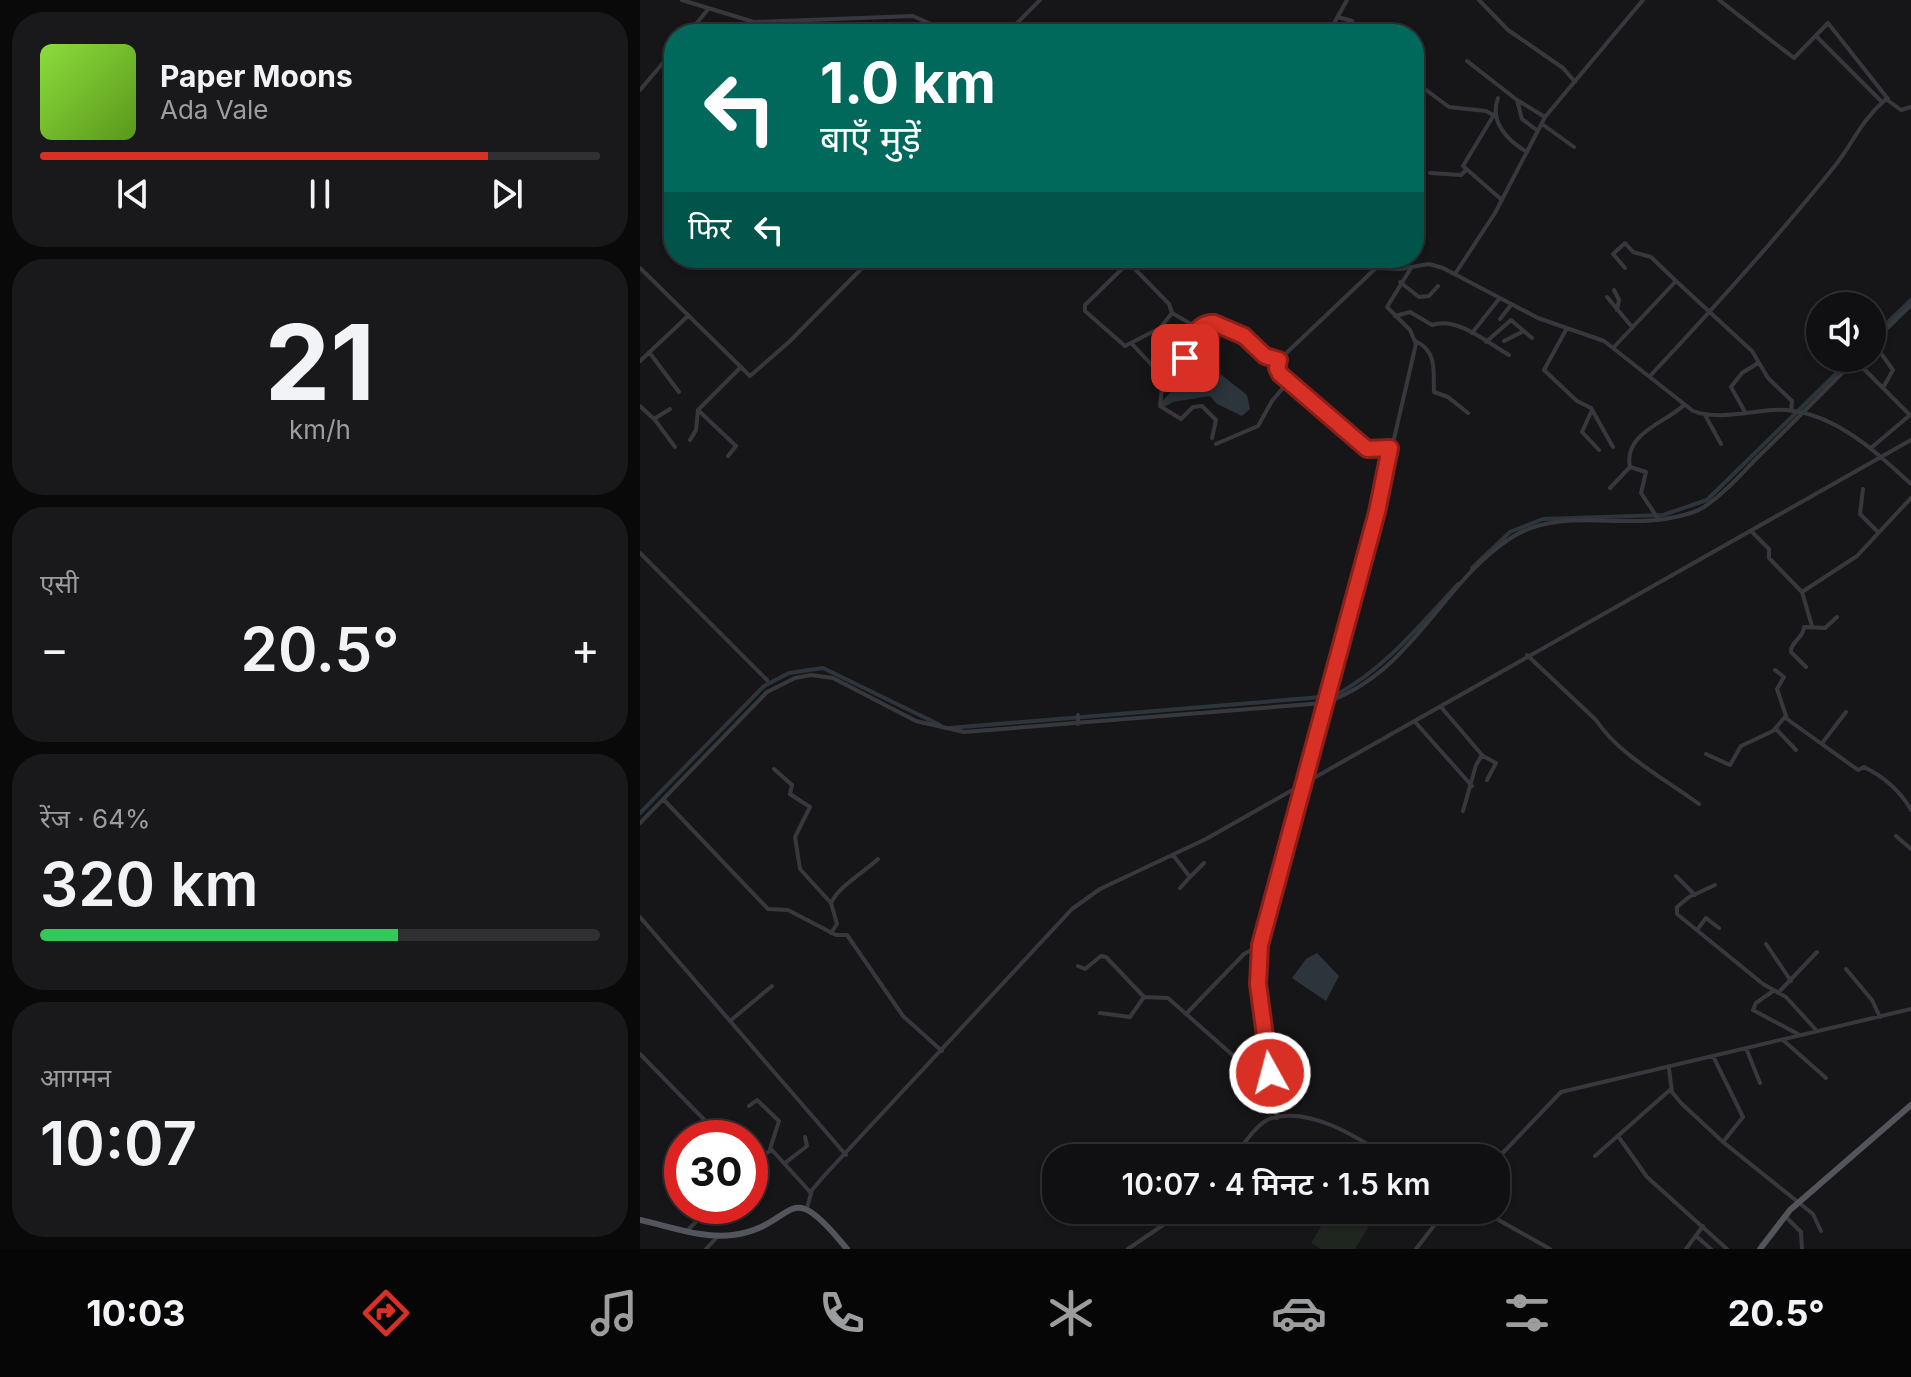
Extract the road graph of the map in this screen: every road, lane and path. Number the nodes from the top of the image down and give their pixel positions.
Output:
1 (682, 0) edge
2 (1040, 0) edge
3 (1347, 0) edge
4 (1479, 0) edge
5 (1643, 0) edge
6 (1719, 0) edge
7 (709, 8) junction
8 (1338, 17) junction
9 (696, 24) edge
10 (931, 24) edge
11 (1016, 24) edge
12 (1334, 24) edge
13 (1353, 24) edge
14 (1815, 36) junction
15 (1467, 61) dead end
16 (664, 62) edge
17 (1575, 82) junction
18 (1424, 89) edge
19 (640, 90) edge
20 (1498, 98) dead end
21 (1888, 99) junction
22 (1517, 100) junction
23 (1882, 102) junction
24 (1911, 107) edge
25 (1494, 114) junction
26 (1545, 117) junction
27 (1542, 124) junction
28 (1538, 131) junction
29 (1574, 147) dead end
30 (1527, 152) junction
31 (1466, 170) junction
32 (1430, 173) dead end
33 (1502, 200) junction
34 (1424, 266) edge
35 (640, 268) edge
36 (862, 268) edge
37 (1121, 268) edge
38 (1137, 268) edge
39 (1376, 268) joint
40 (1411, 268) joint
41 (1625, 268) dead end
42 (1455, 275) junction
43 (1676, 281) junction
44 (1400, 282) junction
45 (1438, 286) dead end
46 (1614, 290) dead end
47 (1607, 297) dead end
48 (1499, 299) junction
49 (1511, 305) junction
50 (1911, 305) edge
51 (1617, 310) junction
52 (1525, 311) junction
53 (1711, 311) junction
54 (1172, 313) junction
55 (688, 316) junction
56 (1395, 316) junction
57 (1500, 319) dead end
58 (1518, 323) junction
59 (1567, 327) junction
60 (1632, 327) junction
61 (1198, 328) junction
62 (1886, 329) edge
63 (1524, 331) junction
64 (1472, 333) junction
65 (1532, 338) dead end
66 (1415, 341) junction
67 (1504, 341) dead end
68 (1486, 342) junction
69 (1132, 344) junction
70 (1614, 347) junction
71 (649, 352) junction
72 (1509, 355) dead end
73 (1886, 358) edge
74 (1279, 360) junction
75 (640, 361) edge
76 (1758, 362) junction
77 (740, 368) junction
78 (1843, 372) edge
79 (1869, 372) edge
80 (1162, 375) junction
81 (1650, 376) junction
82 (1288, 382) junction
83 (1884, 386) junction
84 (679, 392) dead end
85 (1684, 405) junction
86 (640, 406) edge
87 (670, 409) dead end
88 (698, 410) junction
89 (1593, 410) junction
90 (1792, 410) junction
91 (1745, 412) junction
92 (1468, 413) dead end
93 (1802, 413) junction
94 (1911, 414) edge
95 (1705, 415) junction
96 (654, 419) junction
97 (1212, 438) dead end
98 (690, 440) dead end
99 (1910, 442) edge
100 (1216, 444) dead end
101 (1721, 444) dead end
102 (675, 447) dead end
103 (1613, 447) dead end
104 (1390, 448) junction
105 (1871, 448) junction
106 (1599, 450) dead end
107 (728, 456) dead end
108 (1881, 457) junction
109 (1630, 467) junction
110 (1911, 484) edge
111 (1610, 488) dead end
112 (1863, 489) dead end
113 (1911, 498) edge
114 (1658, 519) junction
115 (1752, 532) junction
116 (1878, 532) junction
117 (640, 553) edge
118 (1802, 592) junction
119 (1837, 617) dead end
120 (1812, 626) junction
121 (1527, 655) junction
122 (1806, 667) dead end
123 (1775, 670) dead end
124 (767, 680) dead end
125 (1324, 701) junction
126 (1444, 705) junction
127 (1846, 712) dead end
128 (1785, 717) junction
129 (1416, 722) junction
130 (1776, 728) junction
131 (1823, 742) junction
132 (1796, 750) dead end
133 (1706, 754) dead end
134 (1482, 755) junction
135 (774, 769) dead end
136 (1487, 780) dead end
137 (1301, 786) junction
138 (1472, 786) junction
139 (663, 799) junction
140 (1699, 804) dead end
141 (1911, 810) edge
142 (1463, 811) dead end
143 (640, 823) edge
144 (1896, 836) dead end
145 (1911, 849) edge
146 (1173, 855) junction
147 (878, 859) dead end
148 (1204, 863) dead end
149 (1676, 876) dead end
150 (1190, 877) junction
151 (1715, 885) dead end
152 (1180, 888) dead end
153 (1695, 895) junction
154 (831, 903) junction
155 (640, 917) edge
156 (1719, 928) dead end
157 (1697, 930) junction
158 (831, 933) junction
159 (1766, 944) dead end
160 (1260, 945) junction
161 (1817, 952) dead end
162 (1078, 966) dead end
163 (1846, 969) dead end
164 (1791, 981) junction
165 (772, 986) dead end
166 (1776, 992) junction
167 (1144, 997) junction
168 (1911, 1009) edge
169 (1100, 1013) dead end
170 (1187, 1013) junction
171 (1880, 1017) junction
172 (730, 1021) junction
173 (1817, 1031) junction
174 (1800, 1035) junction
175 (1783, 1039) junction
176 (1746, 1048) junction
177 (942, 1051) junction
178 (640, 1054) edge
179 (1713, 1056) junction
180 (1669, 1068) junction
181 (1826, 1078) dead end
182 (1760, 1083) dead end
183 (1671, 1089) junction
184 (1273, 1091) junction
185 (1911, 1105) edge
186 (749, 1106) dead end
187 (1277, 1118) junction
188 (704, 1120) edge
189 (1618, 1136) junction
190 (805, 1137) dead end
191 (1723, 1142) junction
192 (1245, 1144) edge
193 (1367, 1144) edge
194 (1510, 1145) edge
195 (770, 1149) joint
196 (846, 1155) junction
197 (1595, 1156) dead end
198 (785, 1163) junction
199 (811, 1193) junction
200 (1799, 1201) junction
201 (807, 1208) junction
202 (1784, 1216) junction
203 (640, 1220) edge
204 (694, 1224) edge
205 (1165, 1224) edge
206 (1435, 1224) edge
207 (1503, 1224) edge
208 (1703, 1226) junction
209 (687, 1231) junction
210 (1821, 1231) dead end
211 (718, 1235) junction
212 (1696, 1236) junction
213 (706, 1249) edge
214 (847, 1249) edge
215 (1128, 1249) edge
216 (1416, 1249) edge
217 (1550, 1249) edge
218 (1686, 1249) edge
219 (1711, 1249) edge
220 (1727, 1249) edge
221 (1760, 1249) edge
222 (1802, 1249) edge

1 - 7 street
2 - 11 street
3 - 8 street
4 - 17 street
5 - 17 street
6 - 14 street
7 - 9 street
7 - 10 street
8 - 12 street
8 - 13 street
14 - 21 street
14 - 23 street
15 - 22 street
16 - 19 street
17 - 26 street
18 - 25 street
20 - 25 street
21 - 23 street
21 - 24 street
22 - 26 street
22 - 28 street
23 - 53 street
25 - 30 street
25 - 31 street
26 - 27 street
27 - 28 street
27 - 29 street
28 - 30 street
30 - 33 street
31 - 32 street
31 - 33 street
33 - 42 street
34 - 42 street
35 - 55 street
36 - 77 street
37 - 69 street
38 - 54 street
39 - 40 street
39 - 74 street
40 - 44 street
41 - 43 street
42 - 48 street
43 - 53 street
43 - 60 street
44 - 45 street
44 - 56 street
46 - 51 street
47 - 51 street
48 - 49 street
48 - 64 street
49 - 52 street
49 - 57 street
50 - 62 street
51 - 60 street
52 - 58 street
52 - 59 street
53 - 76 street
53 - 81 street
54 - 61 street
54 - 69 street
55 - 71 street
55 - 77 street
56 - 64 street
56 - 66 street
58 - 63 street
58 - 68 street
59 - 70 street
59 - 89 street
60 - 70 street
61 - 74 street
61 - 80 street
63 - 65 street
63 - 67 street
64 - 68 street
66 - 92 street
66 - 104 street
68 - 72 street
69 - 80 street
70 - 81 street
71 - 75 street
71 - 84 street
73 - 83 street
74 - 82 street
76 - 90 street
76 - 91 street
77 - 88 street
78 - 93 street
79 - 83 street
80 - 97 street
81 - 85 street
82 - 100 street
82 - 104 street
83 - 94 street
85 - 95 street
85 - 109 street
86 - 96 street
87 - 96 street
88 - 98 street
88 - 107 street
89 - 103 street
89 - 106 street
90 - 91 street
90 - 93 street
91 - 95 street
93 - 105 street
93 - 114 street
94 - 105 street
95 - 101 street
96 - 102 street
99 - 108 street
104 - 125 street
105 - 108 street
108 - 110 street
108 - 115 street
109 - 111 street
109 - 114 street
112 - 116 street
113 - 116 street
114 - 125 street
115 - 118 street
115 - 121 street
116 - 118 street
117 - 124 street
118 - 120 street
119 - 120 street
120 - 122 street
121 - 126 street
121 - 140 street
123 - 128 street
125 - 137 street
125 - 139 street
126 - 129 street
126 - 134 street
127 - 131 street
128 - 130 street
128 - 131 street
129 - 137 street
129 - 138 street
130 - 132 street
130 - 133 street
131 - 141 street
134 - 136 street
134 - 138 street
135 - 154 street
137 - 146 street
137 - 160 street
138 - 142 street
139 - 143 street
139 - 158 street
144 - 145 street
146 - 150 street
146 - 177 street
147 - 154 street
148 - 150 street
149 - 153 street
150 - 152 street
151 - 153 street
153 - 157 street
154 - 158 street
155 - 172 street
156 - 157 street
157 - 166 street
158 - 177 street
159 - 164 street
160 - 170 street
160 - 184 street
161 - 164 street
162 - 167 street
163 - 171 street
164 - 166 street
165 - 172 street
166 - 173 street
166 - 174 street
167 - 169 street
167 - 170 street
168 - 171 street
170 - 184 street
171 - 173 street
172 - 196 street
173 - 174 street
174 - 175 street
175 - 176 street
175 - 181 street
176 - 179 street
176 - 182 street
177 - 196 street
178 - 188 street
179 - 180 street
179 - 191 street
180 - 183 street
180 - 194 street
183 - 189 street
183 - 191 street
184 - 187 street
185 - 200 main road
186 - 195 street
187 - 192 street
187 - 193 street
189 - 197 street
189 - 208 street
190 - 198 street
191 - 200 street
195 - 198 street
196 - 199 street
198 - 199 street
199 - 201 street
200 - 202 main road
200 - 210 street
201 - 211 main road
201 - 214 main road
202 - 221 main road
202 - 222 street
203 - 209 main road
204 - 209 street
205 - 215 street
206 - 216 street
207 - 217 street
208 - 212 street
208 - 220 street
209 - 211 main road
211 - 213 street
212 - 218 street
212 - 219 street

